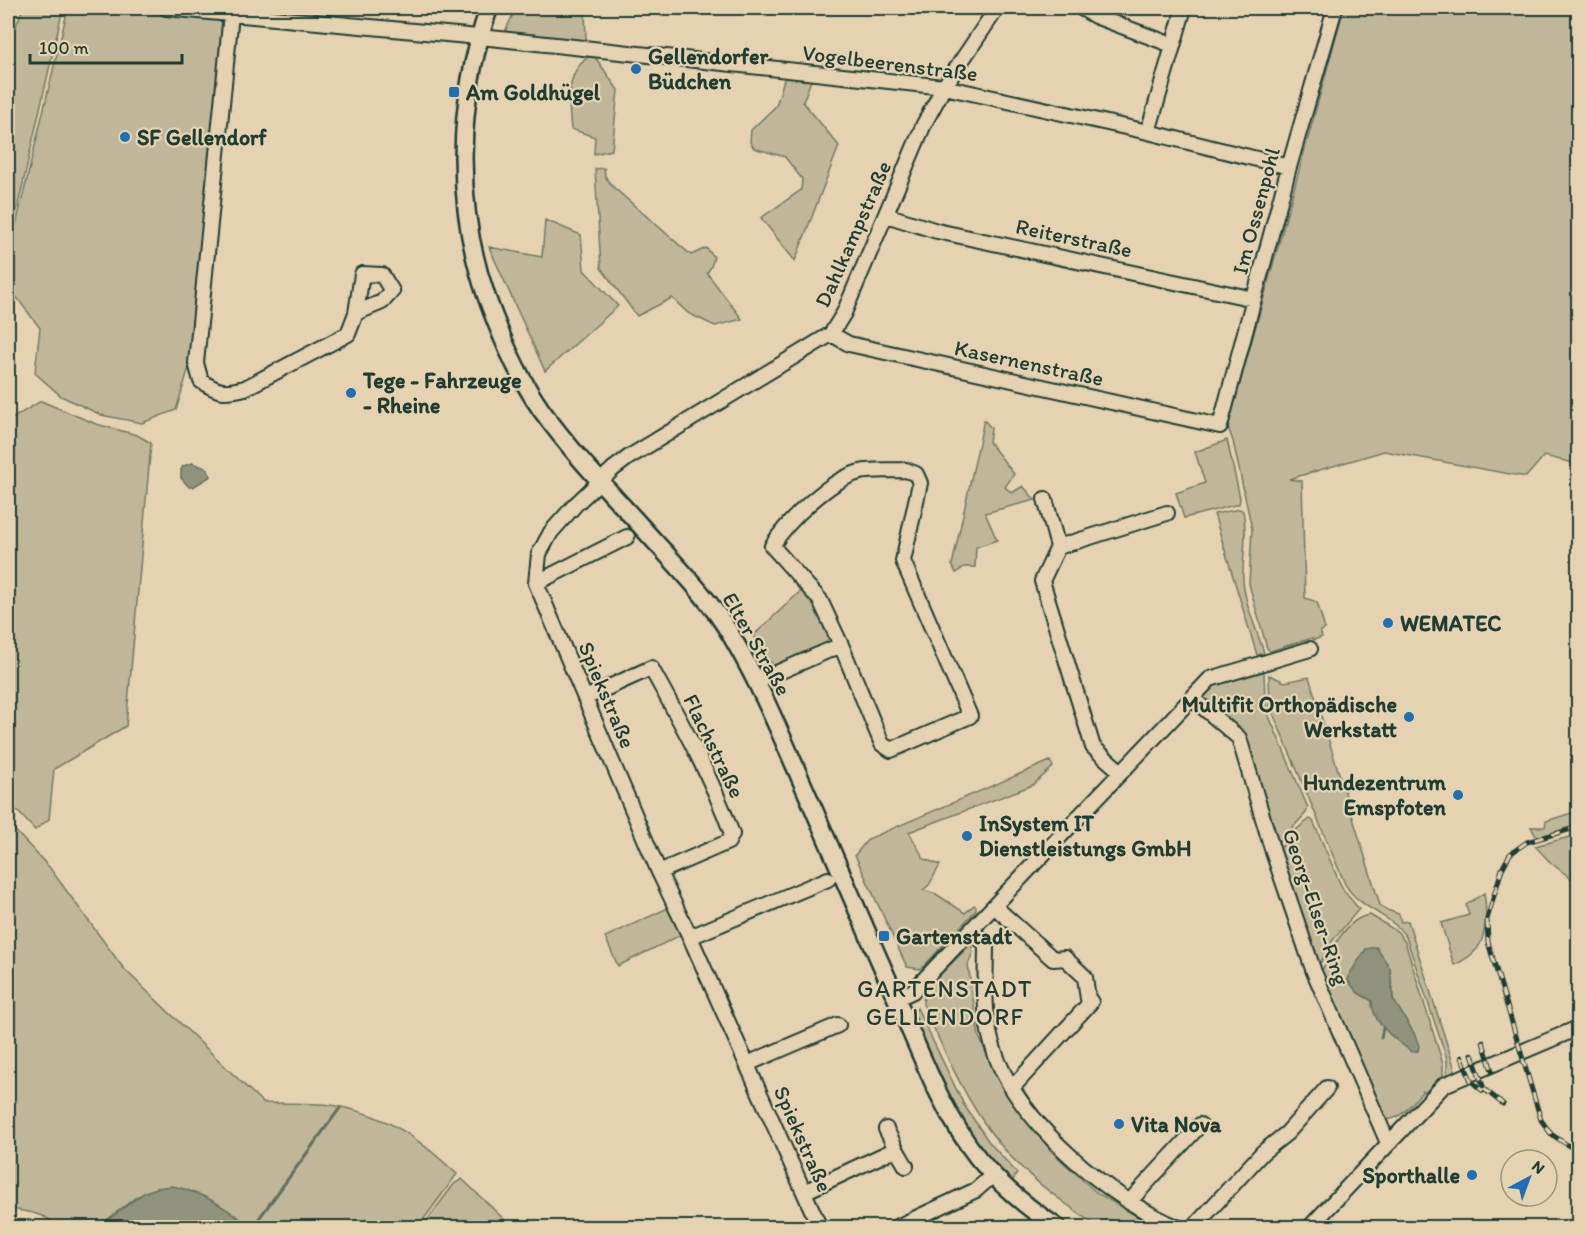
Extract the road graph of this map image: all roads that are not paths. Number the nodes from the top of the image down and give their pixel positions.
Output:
1 (166, 8) edge
2 (489, 8) edge
3 (997, 8) edge
4 (1081, 8) edge
5 (1184, 8) edge
6 (1335, 8) edge
7 (231, 14) junction
8 (480, 38) junction
9 (1172, 45) junction
10 (944, 87) junction
11 (1148, 132) junction
12 (1289, 167) junction
13 (885, 215) junction
14 (1254, 298) junction
15 (356, 313) dead end
16 (831, 334) junction
17 (1220, 426) joint
18 (600, 481) junction
19 (1045, 499) dead end
20 (1167, 513) dead end
21 (627, 537) dead end
22 (1058, 547) junction
23 (536, 583) junction
24 (841, 645) junction
25 (1310, 649) dead end
26 (756, 682) junction
27 (585, 698) junction
28 (1192, 698) junction
29 (1121, 772) junction
30 (659, 872) junction
31 (828, 879) dead end
32 (994, 906) junction
33 (972, 930) junction
34 (690, 937) junction
35 (896, 999) junction
36 (838, 1025) dead end
37 (1578, 1028) edge
38 (747, 1064) junction
39 (1012, 1088) junction
40 (1328, 1088) dead end
41 (1200, 1125) dead end
42 (886, 1129) dead end
43 (1388, 1143) junction
44 (896, 1149) junction
45 (906, 1166) dead end
46 (993, 1175) junction
47 (804, 1192) junction
48 (1129, 1202) junction
49 (819, 1227) edge
50 (895, 1227) edge
51 (1058, 1227) edge
52 (1179, 1227) edge
53 (1193, 1227) edge
54 (1309, 1227) edge

1 - 7 street
2 - 8 main road, Elter Straße
3 - 10 street, Dahlkampstraße
4 - 9 street
5 - 9 street
6 - 12 street, Im Ossenpohl
7 - 8 street
7 - 15 street
8 - 10 street, Vogelbeerenstraße
8 - 18 main road, Elter Straße
9 - 11 street
10 - 11 street, Vogelbeerenstraße
10 - 13 street, Dahlkampstraße
11 - 12 street, Vogelbeerenstraße
12 - 14 street, Im Ossenpohl
13 - 14 street, Reiterstraße
13 - 16 street, Dahlkampstraße
14 - 17 street, Im Ossenpohl
16 - 17 street, Kasernenstraße
16 - 18 street, Dahlkampstraße
18 - 23 street, Spiekstraße
18 - 26 main road, Elter Straße
19 - 22 street
20 - 22 street
21 - 23 street
22 - 29 street
23 - 27 street, Spiekstraße
24 - 24 street
24 - 26 street
25 - 28 street
26 - 35 main road, Elter Straße
27 - 30 street, Spiekstraße
27 - 30 street, Flachstraße
28 - 29 street
28 - 43 street, Georg-Elser-Ring
29 - 32 street
30 - 34 street, Spiekstraße
31 - 34 street
32 - 33 street
32 - 39 street
33 - 35 street
33 - 39 street
34 - 38 street, Spiekstraße
35 - 46 main road, Elter Straße
36 - 38 street
37 - 43 street
38 - 47 street, Spiekstraße
39 - 48 street
40 - 53 street
41 - 48 street
42 - 44 street
43 - 54 street
44 - 45 street
44 - 47 street
46 - 50 street
46 - 51 main road, Elter Straße
47 - 49 street, Spiekstraße
48 - 52 street

